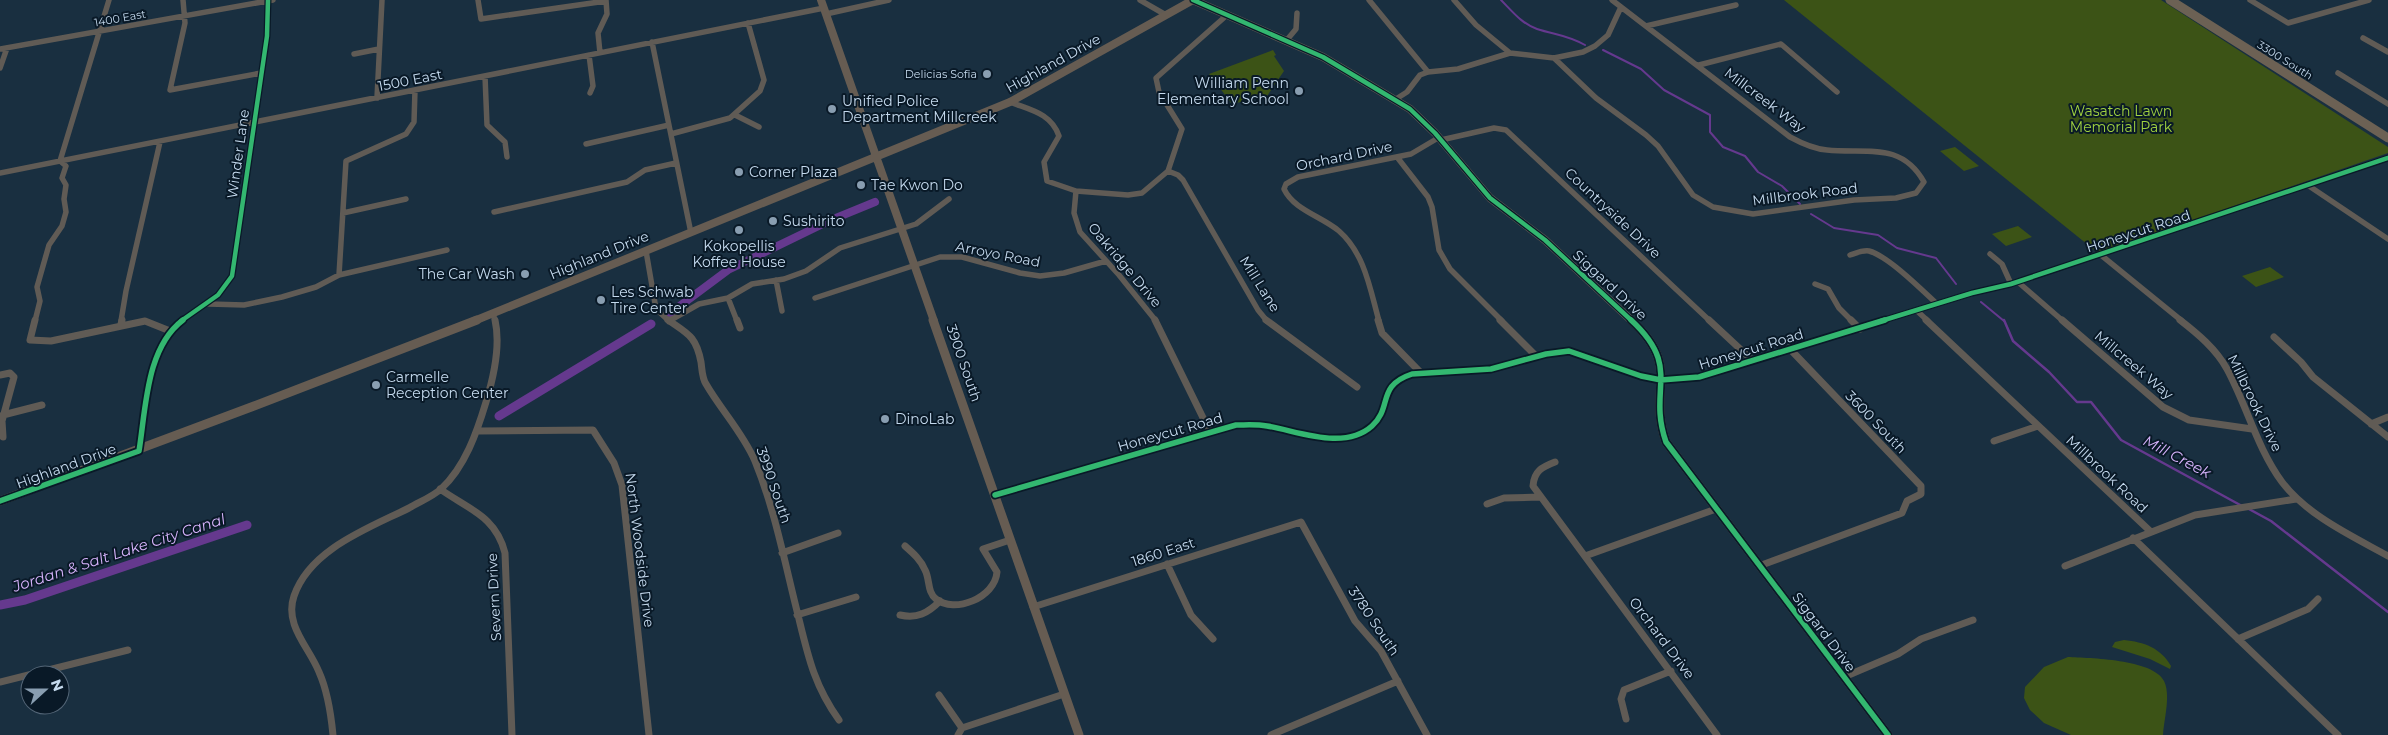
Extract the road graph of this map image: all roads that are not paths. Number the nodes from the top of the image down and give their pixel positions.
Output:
1 (109, 0) edge
2 (183, 0) edge
3 (269, 0) edge
4 (382, 0) edge
5 (478, 0) edge
6 (606, 0) edge
7 (821, 0) edge
8 (889, 0) edge
9 (1140, 0) edge
10 (1193, 0) edge
11 (1369, 0) edge
12 (1454, 0) edge
13 (1612, 0) edge
14 (2170, 0) edge
15 (2250, 0) edge
16 (2369, 0) edge
17 (1736, 5) dead end
18 (1622, 7) junction
19 (825, 11) junction
20 (1297, 12) dead end
21 (1166, 15) junction
22 (184, 16) junction
23 (1226, 16) junction
24 (748, 23) junction
25 (1646, 26) junction
26 (100, 31) junction
27 (2363, 38) dead end
28 (652, 42) junction
29 (1286, 42) junction
30 (8, 48) junction
31 (0, 50) edge
32 (379, 50) junction
33 (2388, 52) edge
34 (600, 53) junction
35 (1510, 53) junction
36 (354, 54) dead end
37 (589, 55) junction
38 (1554, 58) junction
39 (1699, 65) junction
40 (0, 68) edge
41 (1428, 72) junction
42 (261, 73) junction
43 (2338, 73) dead end
44 (485, 76) junction
45 (415, 90) junction
46 (1837, 92) dead end
47 (590, 93) dead end
48 (377, 98) junction
49 (1396, 99) junction
50 (1010, 102) junction
51 (2388, 104) edge
52 (735, 115) junction
53 (254, 122) junction
54 (669, 125) junction
55 (759, 127) dead end
56 (671, 134) junction
57 (2388, 138) edge
58 (1440, 139) junction
59 (160, 142) junction
60 (586, 144) dead end
61 (508, 157) dead end
62 (876, 157) junction
63 (1397, 157) junction
64 (2388, 158) edge
65 (60, 161) junction
66 (676, 163) junction
67 (1168, 170) junction
68 (0, 173) edge
69 (1921, 173) joint
70 (2309, 186) junction
71 (1076, 191) junction
72 (406, 199) dead end
73 (949, 199) dead end
74 (494, 212) dead end
75 (343, 213) junction
76 (902, 229) junction
77 (691, 233) junction
78 (2388, 239) edge
79 (447, 250) dead end
80 (646, 251) junction
81 (1990, 254) dead end
82 (1850, 255) dead end
83 (2101, 255) junction
84 (1106, 261) junction
85 (914, 264) junction
86 (339, 275) junction
87 (776, 280) junction
88 (2014, 283) junction
89 (1815, 284) dead end
90 (728, 298) junction
91 (815, 298) dead end
92 (209, 304) junction
93 (1937, 304) junction
94 (1916, 310) junction
95 (782, 311) dead end
96 (492, 313) junction
97 (669, 321) junction
98 (121, 324) junction
99 (740, 328) dead end
100 (1860, 328) junction
101 (170, 331) junction
102 (2274, 336) dead end
103 (1789, 348) junction
104 (1536, 356) junction
105 (1752, 360) junction
106 (1421, 373) junction
107 (0, 375) edge
108 (1661, 380) junction
109 (1357, 388) dead end
110 (42, 406) dead end
111 (3, 415) junction
112 (2388, 417) edge
113 (2371, 424) junction
114 (2038, 426) junction
115 (2252, 429) junction
116 (478, 431) junction
117 (1210, 432) junction
118 (3, 437) dead end
119 (2388, 437) edge
120 (1994, 441) dead end
121 (139, 451) junction
122 (1555, 462) dead end
123 (440, 489) junction
124 (995, 495) junction
125 (1540, 497) junction
126 (2296, 499) junction
127 (0, 501) edge
128 (1487, 504) dead end
129 (1716, 509) junction
130 (1301, 522) joint
131 (2150, 532) junction
132 (838, 533) dead end
133 (2133, 538) junction
134 (1010, 540) junction
135 (905, 546) dead end
136 (782, 554) junction
137 (1585, 556) junction
138 (2388, 556) edge
139 (1168, 564) junction
140 (1759, 566) junction
141 (2065, 566) dead end
142 (856, 597) dead end
143 (2318, 599) dead end
144 (940, 601) junction
145 (1033, 607) junction
146 (797, 615) junction
147 (900, 615) dead end
148 (1973, 620) dead end
149 (1213, 639) dead end
150 (2238, 639) junction
151 (128, 650) dead end
152 (1672, 670) junction
153 (1844, 677) junction
154 (1398, 681) junction
155 (0, 682) edge
156 (1064, 694) junction
157 (939, 696) dead end
158 (1626, 719) dead end
159 (840, 720) dead end
160 (960, 732) edge
161 (333, 735) edge
162 (512, 735) edge
163 (649, 735) edge
164 (1079, 735) edge
165 (1271, 735) edge
166 (1427, 735) edge
167 (1717, 735) edge
168 (1888, 735) edge
169 (2338, 735) edge

1 - 26 street
2 - 22 street
3 - 22 street, 1400 East
3 - 42 street, Winder Lane
4 - 32 street
5 - 6 street
6 - 34 street
7 - 19 main road, 3900 South
8 - 19 street, 1500 East
9 - 21 street
10 - 21 main road, Highland Drive
10 - 23 street, Siggard Drive
11 - 41 street
12 - 35 street
13 - 18 street, Millcreek Way
14 - 57 main road, 3300 South
15 - 16 street
17 - 25 street
18 - 25 street, Millcreek Way
18 - 38 street
19 - 24 street, 1500 East
19 - 62 main road, 3900 South
20 - 29 street
21 - 50 main road, Highland Drive
22 - 26 street, 1400 East
22 - 42 street
23 - 29 street, Siggard Drive
23 - 67 street
24 - 28 street, 1500 East
24 - 52 street
25 - 39 street, Millcreek Way
26 - 30 street, 1400 East
26 - 65 street
27 - 33 street
28 - 34 street, 1500 East
28 - 54 street
29 - 49 street, Siggard Drive
30 - 31 street, 1400 East
30 - 40 street
32 - 36 street
32 - 48 street
34 - 37 street, 1500 East
35 - 38 street
35 - 41 street
37 - 44 street, 1500 East
37 - 47 street
38 - 69 street, Millbrook Road
39 - 46 street
39 - 69 street, Millcreek Way
41 - 49 street
42 - 53 street, Winder Lane
43 - 51 street
44 - 45 street, 1500 East
44 - 61 street
45 - 48 street, 1500 East
45 - 75 street
48 - 53 street, 1500 East
49 - 58 street, Siggard Drive
50 - 62 main road, Highland Drive
50 - 71 street
52 - 55 street
52 - 56 street
53 - 59 street, 1500 East
53 - 92 street, Winder Lane
54 - 56 street
54 - 60 street
56 - 66 street
58 - 63 street, Orchard Drive
58 - 105 street, Countryside Drive
58 - 108 street, Siggard Drive
59 - 65 street, 1500 East
59 - 98 street
62 - 76 main road, 3900 South
62 - 77 main road, Highland Drive
63 - 104 street
63 - 106 street, Orchard Drive
64 - 70 street, Honeycut Road
65 - 68 street, 1500 East
65 - 98 street
66 - 74 street
66 - 77 street
67 - 71 street
67 - 109 street, Mill Lane
70 - 78 street
70 - 83 street, Honeycut Road
71 - 84 street, Oakridge Drive
72 - 75 street
73 - 76 street
75 - 86 street
76 - 85 main road, 3900 South
76 - 87 street
77 - 80 main road, Highland Drive
79 - 86 street
80 - 96 main road, Highland Drive
80 - 97 street, 3990 South
81 - 88 street
82 - 93 street
83 - 88 street, Honeycut Road
83 - 115 street, Millbrook Drive
84 - 85 street, Arroyo Road
84 - 117 street, Oakridge Drive
85 - 91 street, Arroyo Road
85 - 124 main road, 3900 South
86 - 92 street
87 - 90 street
87 - 95 street
88 - 93 street, Honeycut Road
88 - 115 street, Millcreek Way
89 - 100 street
90 - 97 street
90 - 99 street
92 - 101 street, Winder Lane
93 - 94 street, Honeycut Road
94 - 100 street, Honeycut Road
94 - 114 street, Millbrook Road
96 - 116 street
96 - 121 main road, Highland Drive
97 - 136 street, 3990 South
98 - 101 street
100 - 103 street, Honeycut Road
101 - 121 street
102 - 113 street
103 - 105 street, Honeycut Road
103 - 140 street, 3600 South
104 - 106 street, Honeycut Road
104 - 108 street, Honeycut Road
105 - 108 street, Honeycut Road
106 - 117 street, Honeycut Road
107 - 111 street
108 - 129 street, Siggard Drive
110 - 111 street
111 - 118 street
112 - 113 street
113 - 119 street
114 - 120 street
114 - 131 street, Millbrook Road
115 - 126 street, Millbrook Drive
116 - 123 street
116 - 163 street, North Woodside Drive
117 - 124 street, Honeycut Road
121 - 127 main road, Highland Drive
122 - 125 street
123 - 161 street
123 - 162 street, Severn Drive
124 - 134 main road, 3900 South
125 - 128 street
125 - 137 street, Orchard Drive
126 - 131 street
126 - 138 street, Millbrook Drive
129 - 137 street
129 - 140 street, Siggard Drive
130 - 139 street, 1860 East
130 - 154 street, 3780 South
131 - 133 street
132 - 136 street
133 - 141 street
133 - 150 street
134 - 144 street
134 - 145 main road, 3900 South
135 - 144 street
136 - 146 street, 3990 South
137 - 152 street, Orchard Drive
139 - 145 street, 1860 East
139 - 149 street
140 - 153 street, Siggard Drive
142 - 146 street
143 - 150 street
144 - 147 street
145 - 156 main road, 3900 South
146 - 159 street, 3990 South
148 - 153 street
150 - 169 street
151 - 155 street
152 - 158 street
152 - 167 street, Orchard Drive
153 - 168 street, Siggard Drive
154 - 165 street
154 - 166 street, 3780 South
156 - 160 street
156 - 164 main road, 3900 South
157 - 160 street

